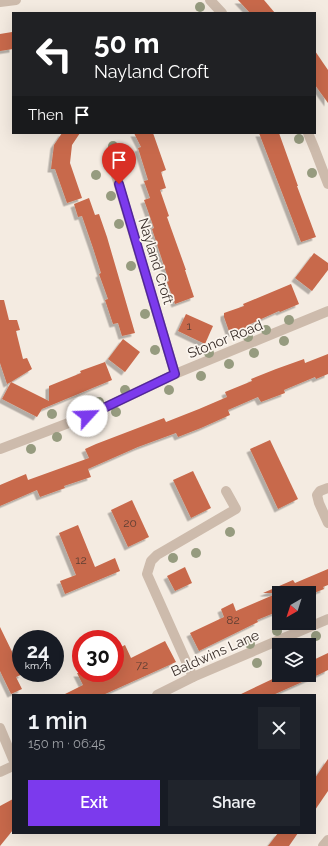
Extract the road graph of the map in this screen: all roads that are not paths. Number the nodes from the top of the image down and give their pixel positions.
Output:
1 (16, 0) edge
2 (210, 0) edge
3 (0, 2) edge
4 (221, 12) edge
5 (308, 134) edge
6 (110, 155) dead end
7 (328, 184) edge
8 (328, 312) edge
9 (175, 374) junction
10 (0, 449) edge
11 (328, 488) edge
12 (226, 491) dead end
13 (328, 523) edge
14 (328, 618) edge
15 (193, 677) junction
16 (159, 694) edge
17 (0, 728) edge
18 (12, 757) edge
19 (12, 766) edge
20 (0, 772) edge

1 - 3 street
2 - 4 street
5 - 7 street
6 - 9 street, Nayland Croft
8 - 9 street, Stonor Road
9 - 10 street, Stonor Road
11 - 13 street
12 - 15 street
14 - 15 street, Baldwins Lane
15 - 16 street, Baldwins Lane
17 - 18 street
19 - 20 street

